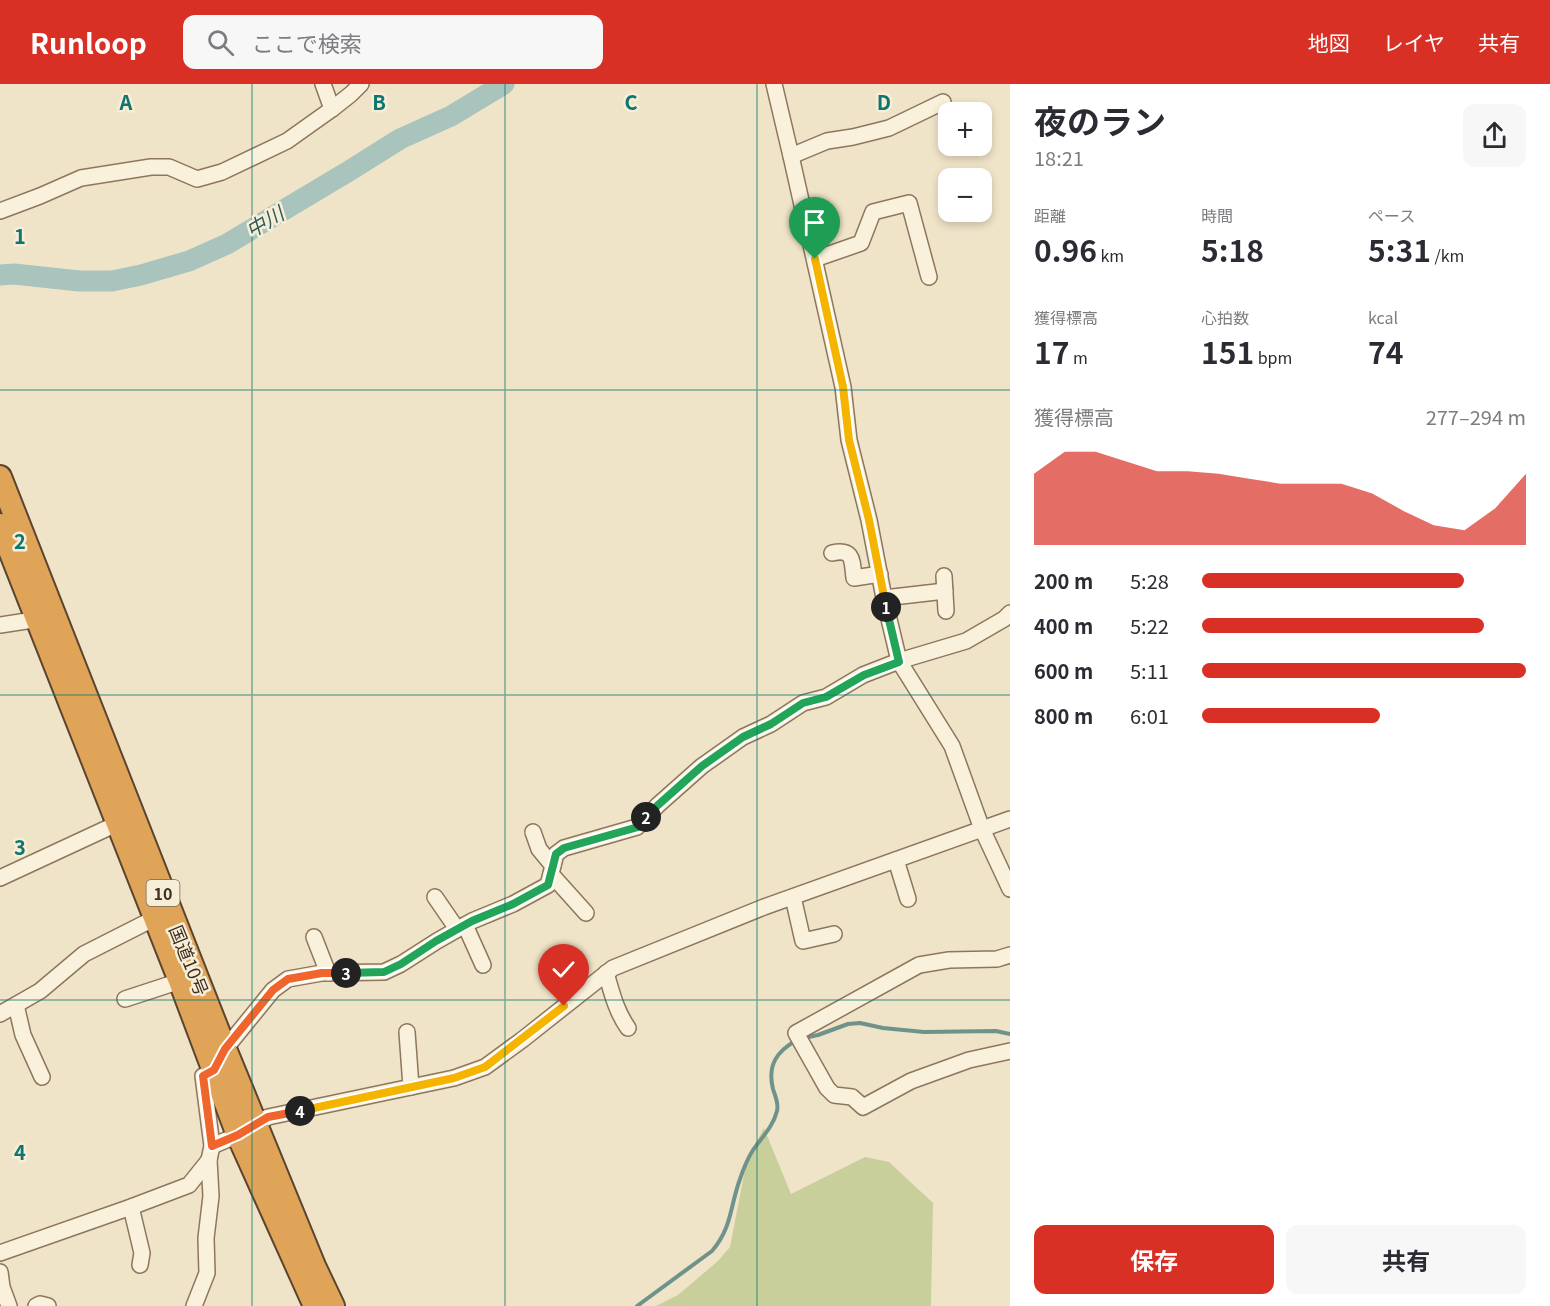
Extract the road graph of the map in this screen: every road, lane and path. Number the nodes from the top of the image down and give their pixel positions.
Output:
1 (323, 84) edge
2 (361, 84) edge
3 (774, 84) edge
4 (938, 104) edge
5 (332, 109) junction
6 (791, 156) junction
7 (0, 211) edge
8 (815, 259) junction
9 (929, 277) dead end
10 (0, 477) edge
11 (0, 525) edge
12 (832, 553) dead end
13 (880, 574) junction
14 (884, 598) junction
15 (946, 611) dead end
16 (1010, 613) edge
17 (46, 618) junction
18 (0, 626) edge
19 (899, 662) junction
20 (1010, 819) edge
21 (125, 820) junction
22 (982, 829) junction
23 (533, 832) dead end
24 (896, 860) junction
25 (552, 870) junction
26 (0, 878) edge
27 (1010, 890) edge
28 (435, 897) dead end
29 (794, 897) junction
30 (908, 899) dead end
31 (586, 913) dead end
32 (155, 918) junction
33 (461, 927) junction
34 (834, 934) dead end
35 (314, 937) dead end
36 (1010, 955) edge
37 (483, 965) dead end
38 (328, 973) junction
39 (606, 973) junction
40 (180, 981) junction
41 (125, 999) dead end
42 (16, 1005) junction
43 (0, 1014) edge
44 (628, 1028) dead end
45 (408, 1032) dead end
46 (225, 1049) junction
47 (1010, 1051) edge
48 (214, 1070) junction
49 (42, 1077) dead end
50 (411, 1087) junction
51 (247, 1130) junction
52 (211, 1153) junction
53 (131, 1207) junction
54 (0, 1253) edge
55 (140, 1265) dead end
56 (0, 1272) edge
57 (9, 1306) edge
58 (36, 1306) edge
59 (48, 1306) edge
60 (194, 1306) edge
61 (315, 1306) edge
62 (333, 1306) edge

1 - 5 street
2 - 5 street
3 - 6 street
4 - 6 street
5 - 7 street
6 - 8 street
8 - 9 street
8 - 13 street
10 - 17 highway, 国道10号 / 10
11 - 17 highway, 国道10号 / 10
12 - 13 street
13 - 14 street
14 - 15 street
14 - 19 street
16 - 19 street
17 - 18 street
17 - 21 highway, 国道10号 / 10
19 - 22 street
19 - 25 street
20 - 22 street
21 - 26 street
21 - 32 highway, 国道10号 / 10
21 - 46 highway, 国道10号 / 10
22 - 24 street
22 - 27 street
23 - 25 street
24 - 29 street
24 - 30 street
25 - 31 street
25 - 33 street
28 - 33 street
29 - 34 street
29 - 39 street
32 - 40 highway, 国道10号 / 10
32 - 42 street
33 - 37 street
33 - 38 street
35 - 38 street
36 - 47 street
38 - 46 street
39 - 44 street
39 - 50 street
40 - 41 street
40 - 48 highway, 国道10号 / 10
42 - 43 street
42 - 49 street
45 - 50 street
46 - 48 street
46 - 51 highway, 国道10号 / 10
48 - 51 highway, 国道10号 / 10
48 - 52 street
50 - 51 street
51 - 52 street
51 - 61 highway, 国道10号 / 10
51 - 62 highway, 国道10号 / 10
52 - 53 street
52 - 60 street
53 - 54 street
53 - 55 street
56 - 57 street
58 - 59 street

